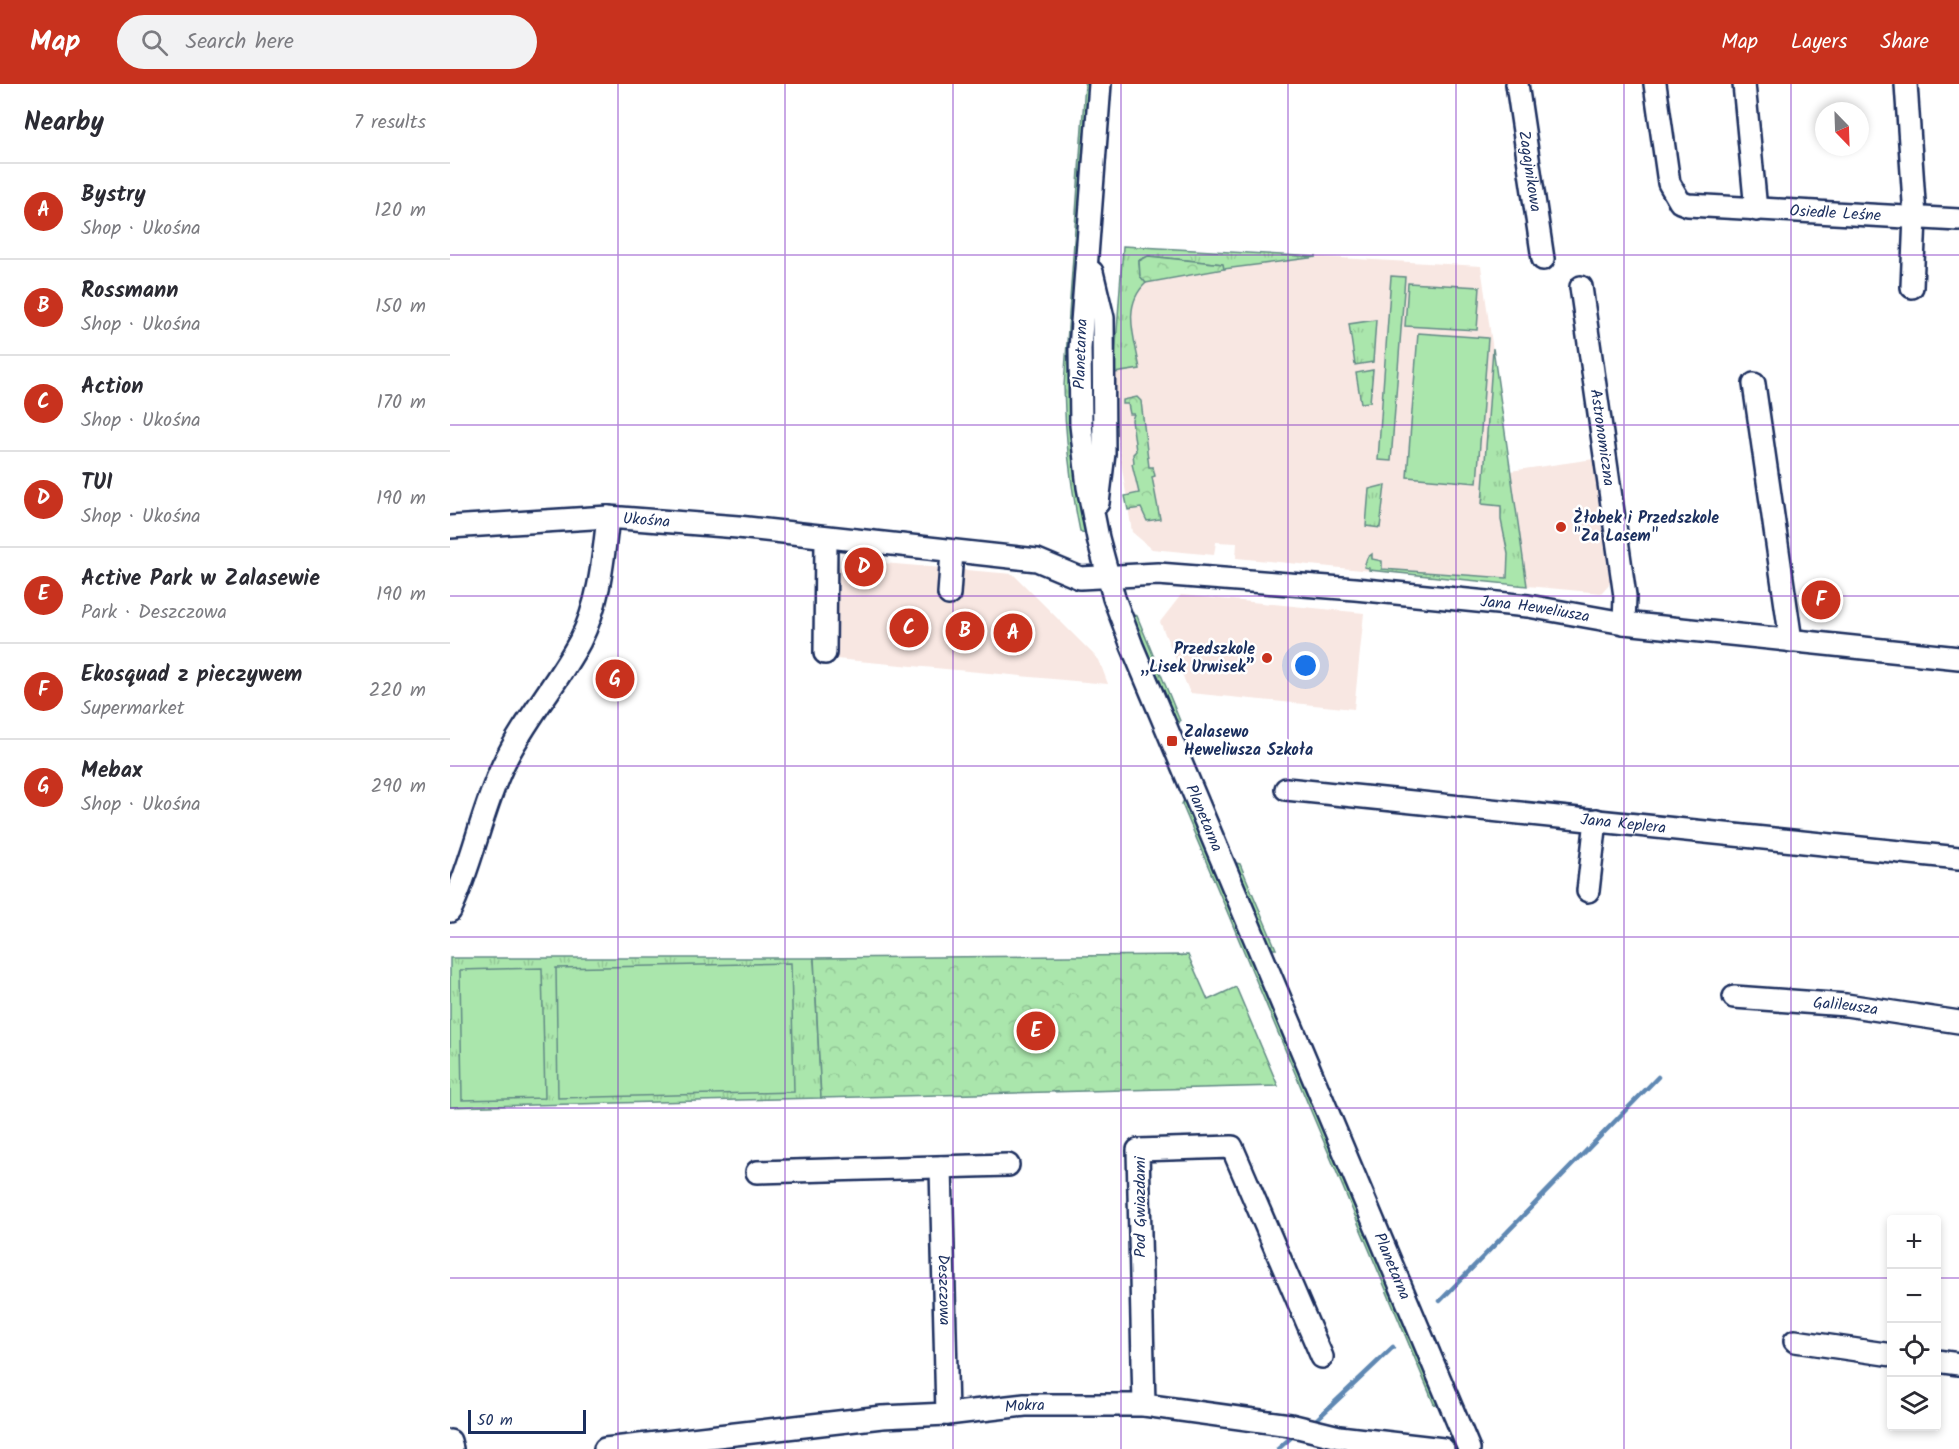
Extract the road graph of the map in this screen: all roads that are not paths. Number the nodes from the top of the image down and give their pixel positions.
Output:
1 (1100, 84) edge
2 (1517, 84) edge
3 (1655, 84) edge
4 (1744, 84) edge
5 (1906, 84) edge
6 (1756, 210) junction
7 (1915, 217) junction
8 (1959, 220) edge
9 (1543, 259) dead end
10 (1581, 286) dead end
11 (1912, 287) dead end
12 (1754, 384) dead end
13 (608, 517) junction
14 (450, 527) edge
15 (826, 539) junction
16 (952, 552) junction
17 (1107, 575) junction
18 (949, 594) dead end
19 (1624, 623) junction
20 (1791, 641) junction
21 (825, 653) dead end
22 (1959, 658) edge
23 (1286, 789) dead end
24 (1596, 820) junction
25 (1959, 858) edge
26 (1588, 891) dead end
27 (450, 911) edge
28 (1734, 997) dead end
29 (1959, 1022) edge
30 (1008, 1165) dead end
31 (940, 1167) junction
32 (758, 1172) dead end
33 (1795, 1341) dead end
34 (1887, 1354) edge
35 (1322, 1357) dead end
36 (1941, 1362) edge
37 (1959, 1364) edge
38 (1144, 1405) junction
39 (947, 1414) junction
40 (450, 1441) edge
41 (1338, 1443) edge
42 (452, 1449) edge
43 (605, 1449) edge
44 (1443, 1449) edge
45 (1469, 1449) edge

1 - 17 street, Planetarna
2 - 9 street, Zagajnikowa
3 - 6 street, Osiedle Leśne
4 - 6 street
5 - 7 street
6 - 7 street, Osiedle Leśne
7 - 8 street, Osiedle Leśne
7 - 11 street
10 - 19 street, Astronomiczna
12 - 20 street
13 - 14 street
13 - 15 street, Ukośna
13 - 27 street, Ukośna
15 - 16 street, Ukośna
15 - 21 street
16 - 17 street, Ukośna
16 - 18 street
17 - 19 street, Jana Heweliusza
17 - 45 street, Planetarna
19 - 20 street, Jana Heweliusza
20 - 22 street, Jana Heweliusza
23 - 24 street, Jana Keplera
24 - 25 street, Jana Keplera
24 - 26 street
28 - 29 street, Galileusza
30 - 31 street
31 - 32 street
31 - 39 street, Deszczowa
33 - 34 street
35 - 38 street, Pod Gwiazdami
36 - 37 street
38 - 39 street, Mokra
38 - 41 street, Mokra
39 - 43 street, Mokra
40 - 42 street
41 - 44 street, Mokra

